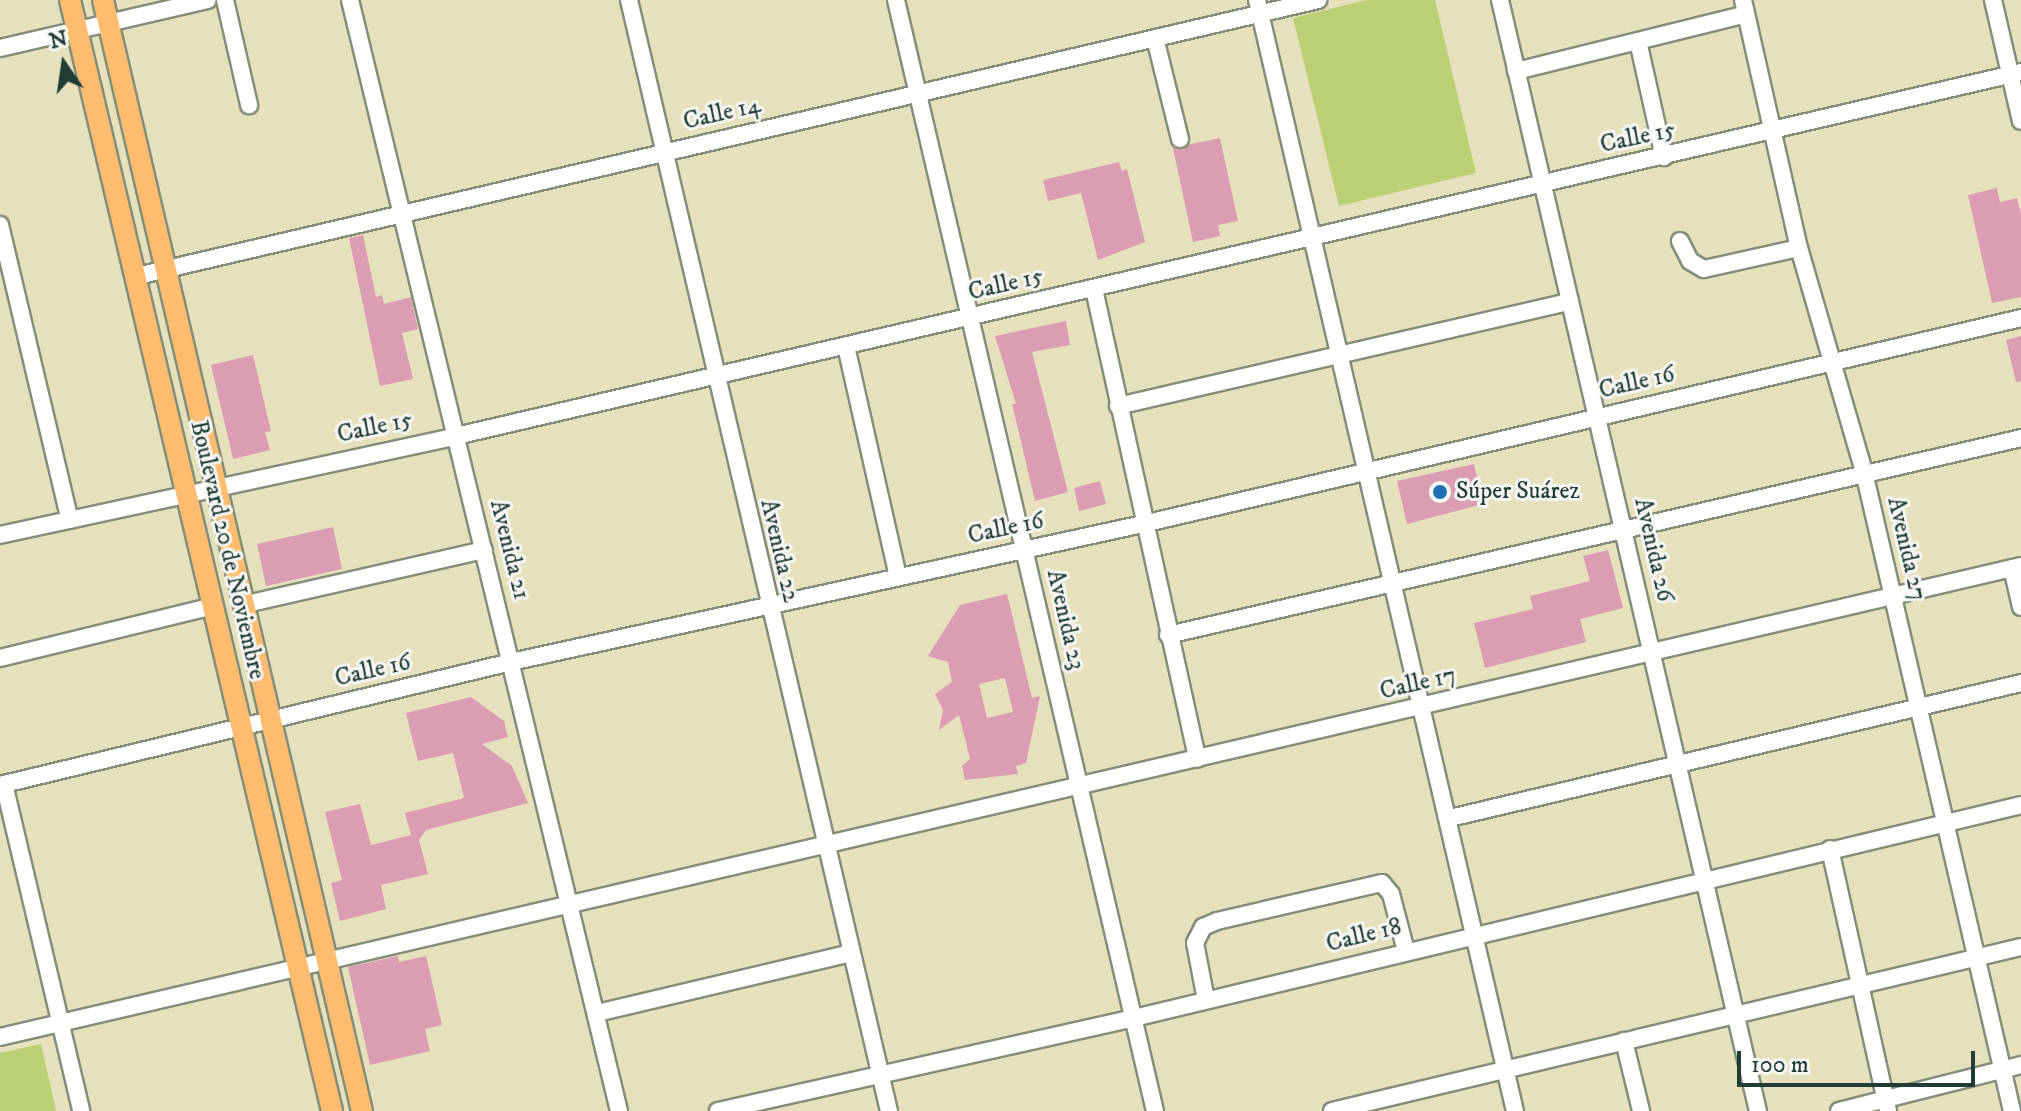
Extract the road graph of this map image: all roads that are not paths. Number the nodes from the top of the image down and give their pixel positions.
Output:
1 (70, 0) edge
2 (103, 0) edge
3 (208, 0) edge
4 (225, 0) edge
5 (350, 0) edge
6 (629, 0) edge
7 (896, 0) edge
8 (1318, 0) edge
9 (1500, 0) edge
10 (1993, 0) edge
11 (1259, 7) edge
12 (1744, 7) edge
13 (108, 21) junction
14 (77, 28) junction
15 (1155, 38) junction
16 (1638, 41) junction
17 (0, 48) edge
18 (1516, 71) junction
19 (2016, 73) edge
20 (918, 93) junction
21 (249, 105) dead end
22 (2021, 121) edge
23 (1773, 134) junction
24 (1180, 139) dead end
25 (664, 152) junction
26 (1664, 157) junction
27 (1542, 183) junction
28 (403, 214) junction
29 (0, 225) edge
30 (1313, 239) junction
31 (1680, 241) dead end
32 (1799, 248) junction
33 (164, 269) junction
34 (137, 276) junction
35 (1094, 289) junction
36 (1570, 302) junction
37 (970, 318) junction
38 (2021, 318) edge
39 (846, 346) junction
40 (1340, 355) junction
41 (1835, 363) junction
42 (716, 376) junction
43 (1118, 406) junction
44 (1597, 417) junction
45 (456, 436) junction
46 (2021, 438) edge
47 (1367, 471) junction
48 (1864, 472) junction
49 (215, 485) junction
50 (188, 492) junction
51 (70, 520) junction
52 (1143, 524) junction
53 (1624, 531) junction
54 (0, 535) edge
55 (484, 550) junction
56 (1024, 550) junction
57 (2016, 567) edge
58 (898, 577) junction
59 (1394, 586) junction
60 (1892, 594) junction
61 (242, 605) junction
62 (214, 606) junction
63 (767, 606) junction
64 (2021, 607) edge
65 (1168, 635) junction
66 (1652, 654) junction
67 (0, 658) edge
68 (511, 662) junction
69 (2021, 683) edge
70 (1422, 707) junction
71 (1916, 710) junction
72 (270, 720) junction
73 (239, 728) junction
74 (1197, 759) junction
75 (1678, 761) junction
76 (2, 785) edge
77 (1080, 787) junction
78 (2021, 805) edge
79 (1450, 818) junction
80 (1943, 823) junction
81 (825, 846) junction
82 (1830, 849) junction
83 (1704, 878) junction
84 (570, 905) junction
85 (1478, 933) junction
86 (2021, 947) edge
87 (1406, 951) junction
88 (850, 953) junction
89 (1975, 957) junction
90 (326, 962) junction
91 (299, 968) junction
92 (1860, 984) junction
93 (1206, 1000) junction
94 (597, 1013) junction
95 (1736, 1014) junction
96 (1134, 1018) junction
97 (64, 1023) junction
98 (0, 1037) edge
99 (1624, 1041) junction
100 (2021, 1065) edge
101 (2003, 1069) junction
102 (1506, 1070) junction
103 (880, 1074) junction
104 (1887, 1105) edge
105 (81, 1111) edge
106 (332, 1111) edge
107 (362, 1111) edge
108 (619, 1111) edge
109 (718, 1111) edge
110 (889, 1111) edge
111 (1155, 1111) edge
112 (1332, 1111) edge
113 (1515, 1111) edge
114 (1641, 1111) edge
115 (1758, 1111) edge
116 (1839, 1111) edge
117 (2012, 1111) edge

1 - 14 main road, Boulevard 20 de Noviembre
2 - 13 main road, Boulevard 20 de Noviembre
3 - 13 street
4 - 21 street
5 - 28 street, Avenida 21
6 - 25 street, Avenida 22
7 - 20 street, Avenida 23
8 - 11 street, Calle 14
9 - 18 street, Avenida 26
10 - 19 street
11 - 15 street, Calle 14
11 - 30 street
12 - 16 street
12 - 23 street, Avenida 27
13 - 14 street
13 - 33 main road, Boulevard 20 de Noviembre
14 - 17 street
14 - 34 main road, Boulevard 20 de Noviembre
15 - 20 street, Calle 14
15 - 24 street
16 - 18 street
16 - 26 street
18 - 27 street, Avenida 26
19 - 22 street
19 - 23 street, Calle 15
20 - 25 street, Calle 14
20 - 37 street, Avenida 23
23 - 26 street, Calle 15
23 - 32 street, Avenida 27
25 - 28 street, Calle 14
25 - 42 street, Avenida 22
26 - 27 street, Calle 15
27 - 30 street, Calle 15
27 - 36 street, Avenida 26
28 - 33 street, Calle 14
28 - 45 street, Avenida 21
29 - 51 street
30 - 35 street, Calle 15
30 - 40 street
31 - 32 street
32 - 41 street, Avenida 27
33 - 34 street, Calle 14
33 - 49 main road, Boulevard 20 de Noviembre
34 - 50 main road, Boulevard 20 de Noviembre
35 - 37 street, Calle 15
35 - 43 street
36 - 40 street
36 - 44 street, Avenida 26
37 - 39 street, Calle 15
37 - 56 street, Avenida 23
38 - 41 street, Calle 16
39 - 42 street, Calle 15
39 - 58 street
40 - 43 street
40 - 47 street
41 - 44 street, Calle 16
41 - 48 street, Avenida 27
42 - 45 street, Calle 15
42 - 63 street, Avenida 22
43 - 52 street
44 - 47 street, Calle 16
44 - 53 street, Avenida 26
45 - 49 street, Calle 15
45 - 55 street, Avenida 21
46 - 48 street
47 - 52 street, Calle 16
47 - 59 street
48 - 53 street
48 - 60 street, Avenida 27
49 - 50 street, Calle 15
49 - 61 main road, Boulevard 20 de Noviembre
50 - 51 street, Calle 15
50 - 62 main road, Boulevard 20 de Noviembre
51 - 54 street, Calle 15
52 - 56 street, Calle 16
52 - 65 street
53 - 59 street
53 - 66 street, Avenida 26
55 - 61 street
55 - 68 street, Avenida 21
56 - 58 street, Calle 16
56 - 77 street, Avenida 23
57 - 60 street, Calle 17
57 - 64 street
58 - 63 street, Calle 16
59 - 65 street
59 - 70 street
60 - 66 street, Calle 17
60 - 71 street, Avenida 27
61 - 72 main road, Boulevard 20 de Noviembre
62 - 67 street
62 - 73 main road, Boulevard 20 de Noviembre
63 - 68 street, Calle 16
63 - 81 street, Avenida 22
65 - 74 street
66 - 70 street, Calle 17
66 - 75 street, Avenida 26
68 - 72 street, Calle 16
68 - 84 street, Avenida 21
69 - 71 street
70 - 74 street, Calle 17
70 - 79 street
71 - 75 street
71 - 80 street, Avenida 27
72 - 73 street, Calle 16
72 - 90 main road, Boulevard 20 de Noviembre
73 - 76 street, Calle 16
73 - 91 main road, Boulevard 20 de Noviembre
74 - 77 street, Calle 17
75 - 79 street
75 - 83 street, Avenida 26
76 - 97 street
77 - 81 street, Calle 17
77 - 96 street, Avenida 23
78 - 80 street, Calle 18
79 - 85 street
80 - 82 street, Calle 18
80 - 89 street, Avenida 27
81 - 84 street, Calle 17
81 - 88 street, Avenida 22
82 - 83 street, Calle 18
82 - 92 street
83 - 85 street, Calle 18
83 - 95 street, Avenida 26
84 - 90 street, Calle 17
84 - 94 street, Avenida 21
85 - 87 street, Calle 18
85 - 102 street
86 - 89 street
87 - 93 street, Calle 18
87 - 93 street
88 - 94 street
88 - 103 street, Avenida 22
89 - 92 street
89 - 101 street, Avenida 27
90 - 91 street, Calle 17
90 - 107 main road, Boulevard 20 de Noviembre
91 - 97 street, Calle 17
91 - 106 main road, Boulevard 20 de Noviembre
92 - 95 street
92 - 104 street
93 - 96 street, Calle 18
94 - 108 street, Avenida 21
95 - 99 street
95 - 115 street, Avenida 26
96 - 103 street, Calle 18
96 - 111 street, Avenida 23
97 - 98 street, Calle 17
97 - 105 street
99 - 102 street
99 - 114 street
100 - 101 street
101 - 104 street
101 - 117 street, Avenida 27
102 - 112 street
102 - 113 street
103 - 109 street, Calle 18
103 - 110 street, Avenida 22
104 - 116 street

